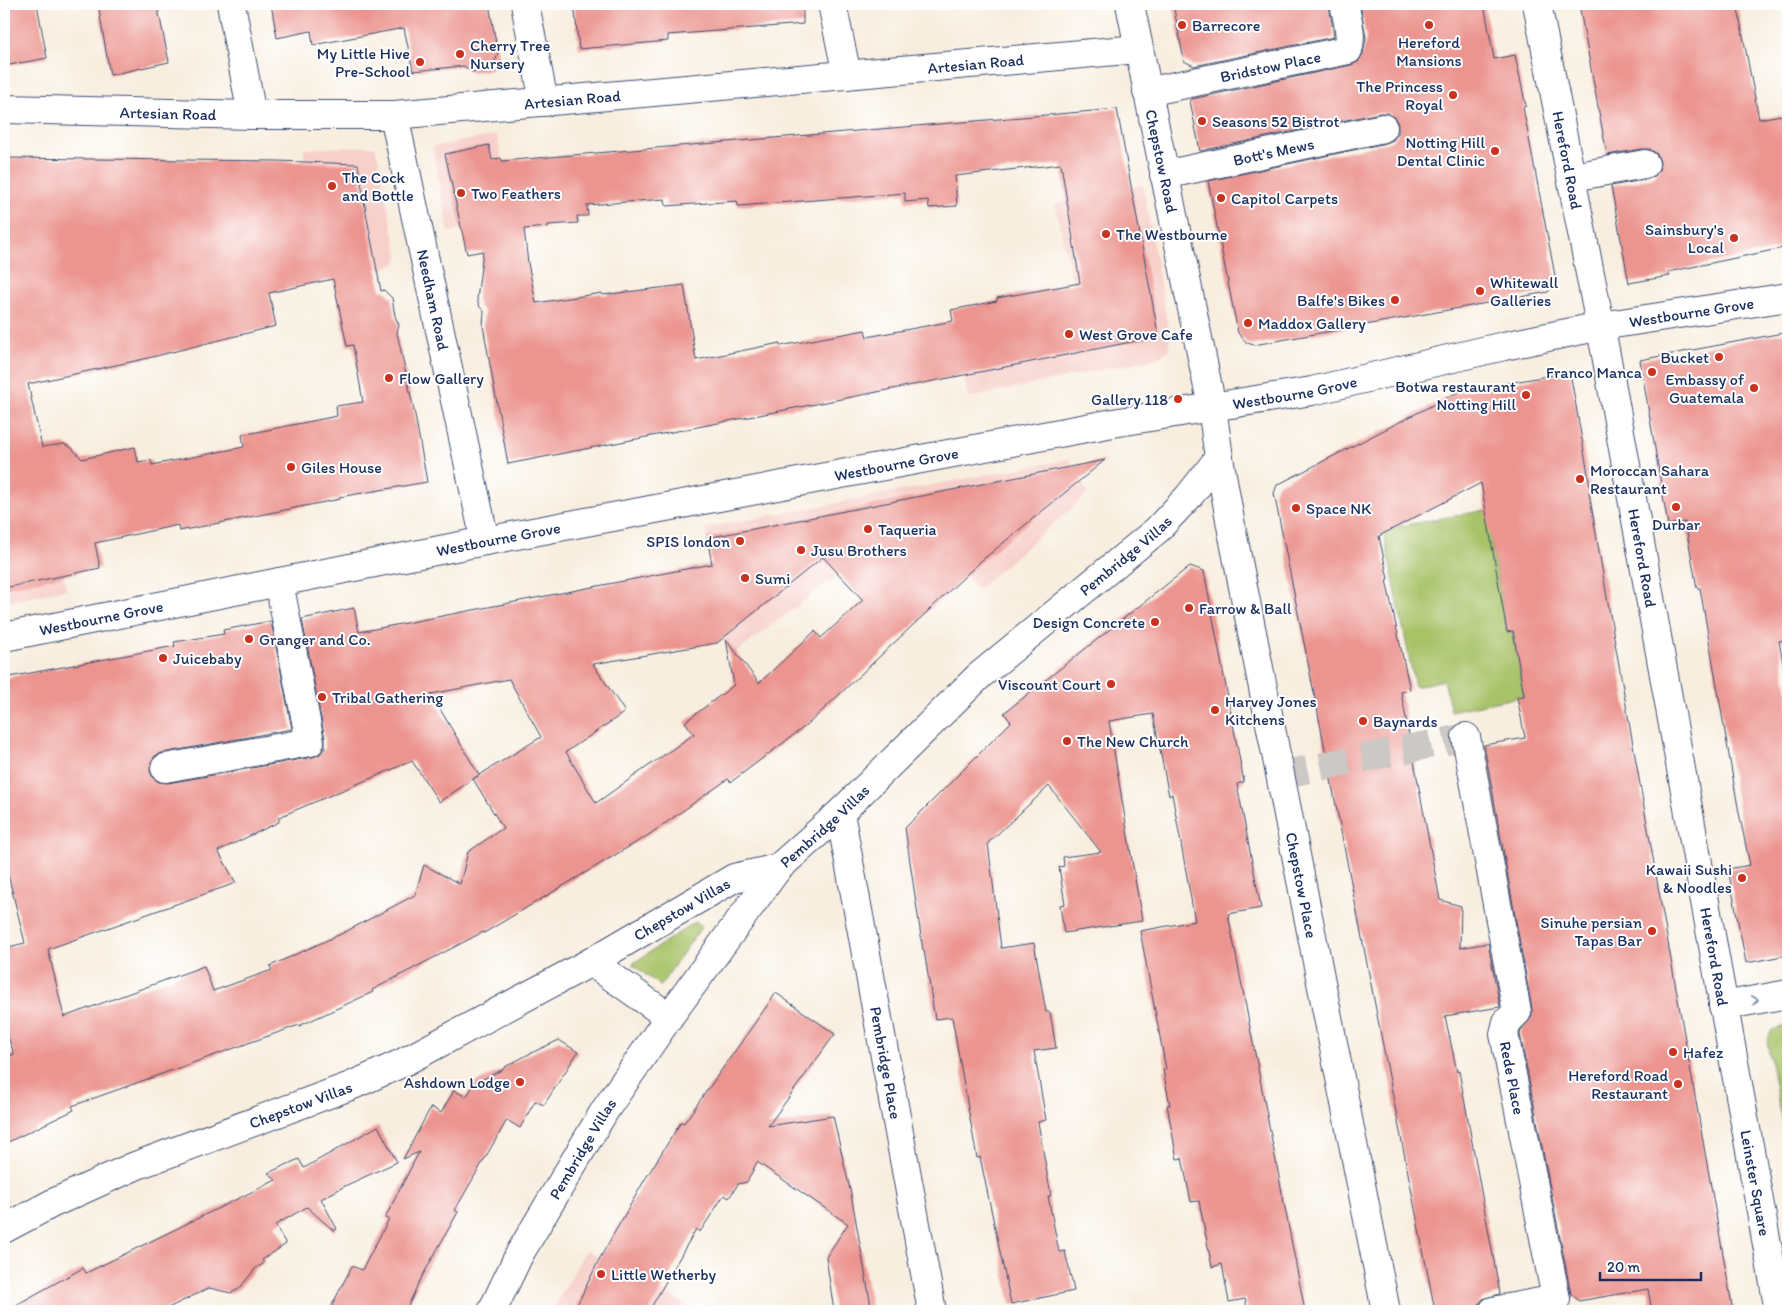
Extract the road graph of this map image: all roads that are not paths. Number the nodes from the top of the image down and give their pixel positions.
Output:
1 (230, 4) edge
2 (524, 4) edge
3 (832, 4) edge
4 (1130, 4) edge
5 (1344, 4) edge
6 (1538, 4) edge
7 (1138, 49) junction
8 (847, 75) junction
9 (1147, 92) junction
10 (544, 102) junction
11 (4, 109) edge
12 (252, 115) junction
13 (394, 115) junction
14 (1383, 128) dead end
15 (1645, 164) dead end
16 (1164, 175) junction
17 (1572, 177) junction
18 (1788, 296) edge
19 (1601, 326) junction
20 (1212, 407) junction
21 (1219, 458) junction
22 (484, 542) junction
23 (278, 582) junction
24 (4, 637) edge
25 (1466, 737) dead end
26 (165, 768) dead end
27 (840, 813) junction
28 (778, 868) junction
29 (591, 962) junction
30 (1788, 994) edge
31 (1722, 1006) junction
32 (669, 1017) junction
33 (1742, 1112) joint
34 (4, 1228) edge
35 (492, 1311) edge
36 (932, 1311) edge
37 (1386, 1311) edge
38 (1493, 1311) edge
39 (1779, 1311) edge

1 - 12 street
2 - 10 street
3 - 8 street
4 - 7 street, Chepstow Road
5 - 9 street, Bridstow Place
6 - 17 street, Hereford Road
7 - 8 street, Artesian Road
7 - 9 street, Chepstow Road
8 - 10 street, Artesian Road
9 - 16 street, Chepstow Road
10 - 13 street, Artesian Road
11 - 12 street, Artesian Road
12 - 13 street, Artesian Road
13 - 22 street, Needham Road
14 - 16 street, Bott's Mews
15 - 17 street
16 - 20 street, Chepstow Road
17 - 19 street, Hereford Road
18 - 19 street, Westbourne Grove
19 - 20 street, Westbourne Grove
19 - 31 street, Hereford Road
20 - 21 street
20 - 22 street, Westbourne Grove
21 - 27 street, Pembridge Villas
21 - 37 street, Chepstow Place
22 - 23 street, Westbourne Grove
23 - 24 street, Westbourne Grove
23 - 26 street
25 - 38 street, Rede Place
27 - 28 street, Pembridge Villas
27 - 36 street, Pembridge Place
28 - 29 street, Chepstow Villas
28 - 32 street, Pembridge Villas
29 - 32 street
29 - 34 street, Chepstow Villas
31 -> 30 street
31 - 33 street, Hereford Road
32 - 35 street, Pembridge Villas
33 - 39 street, Leinster Square

